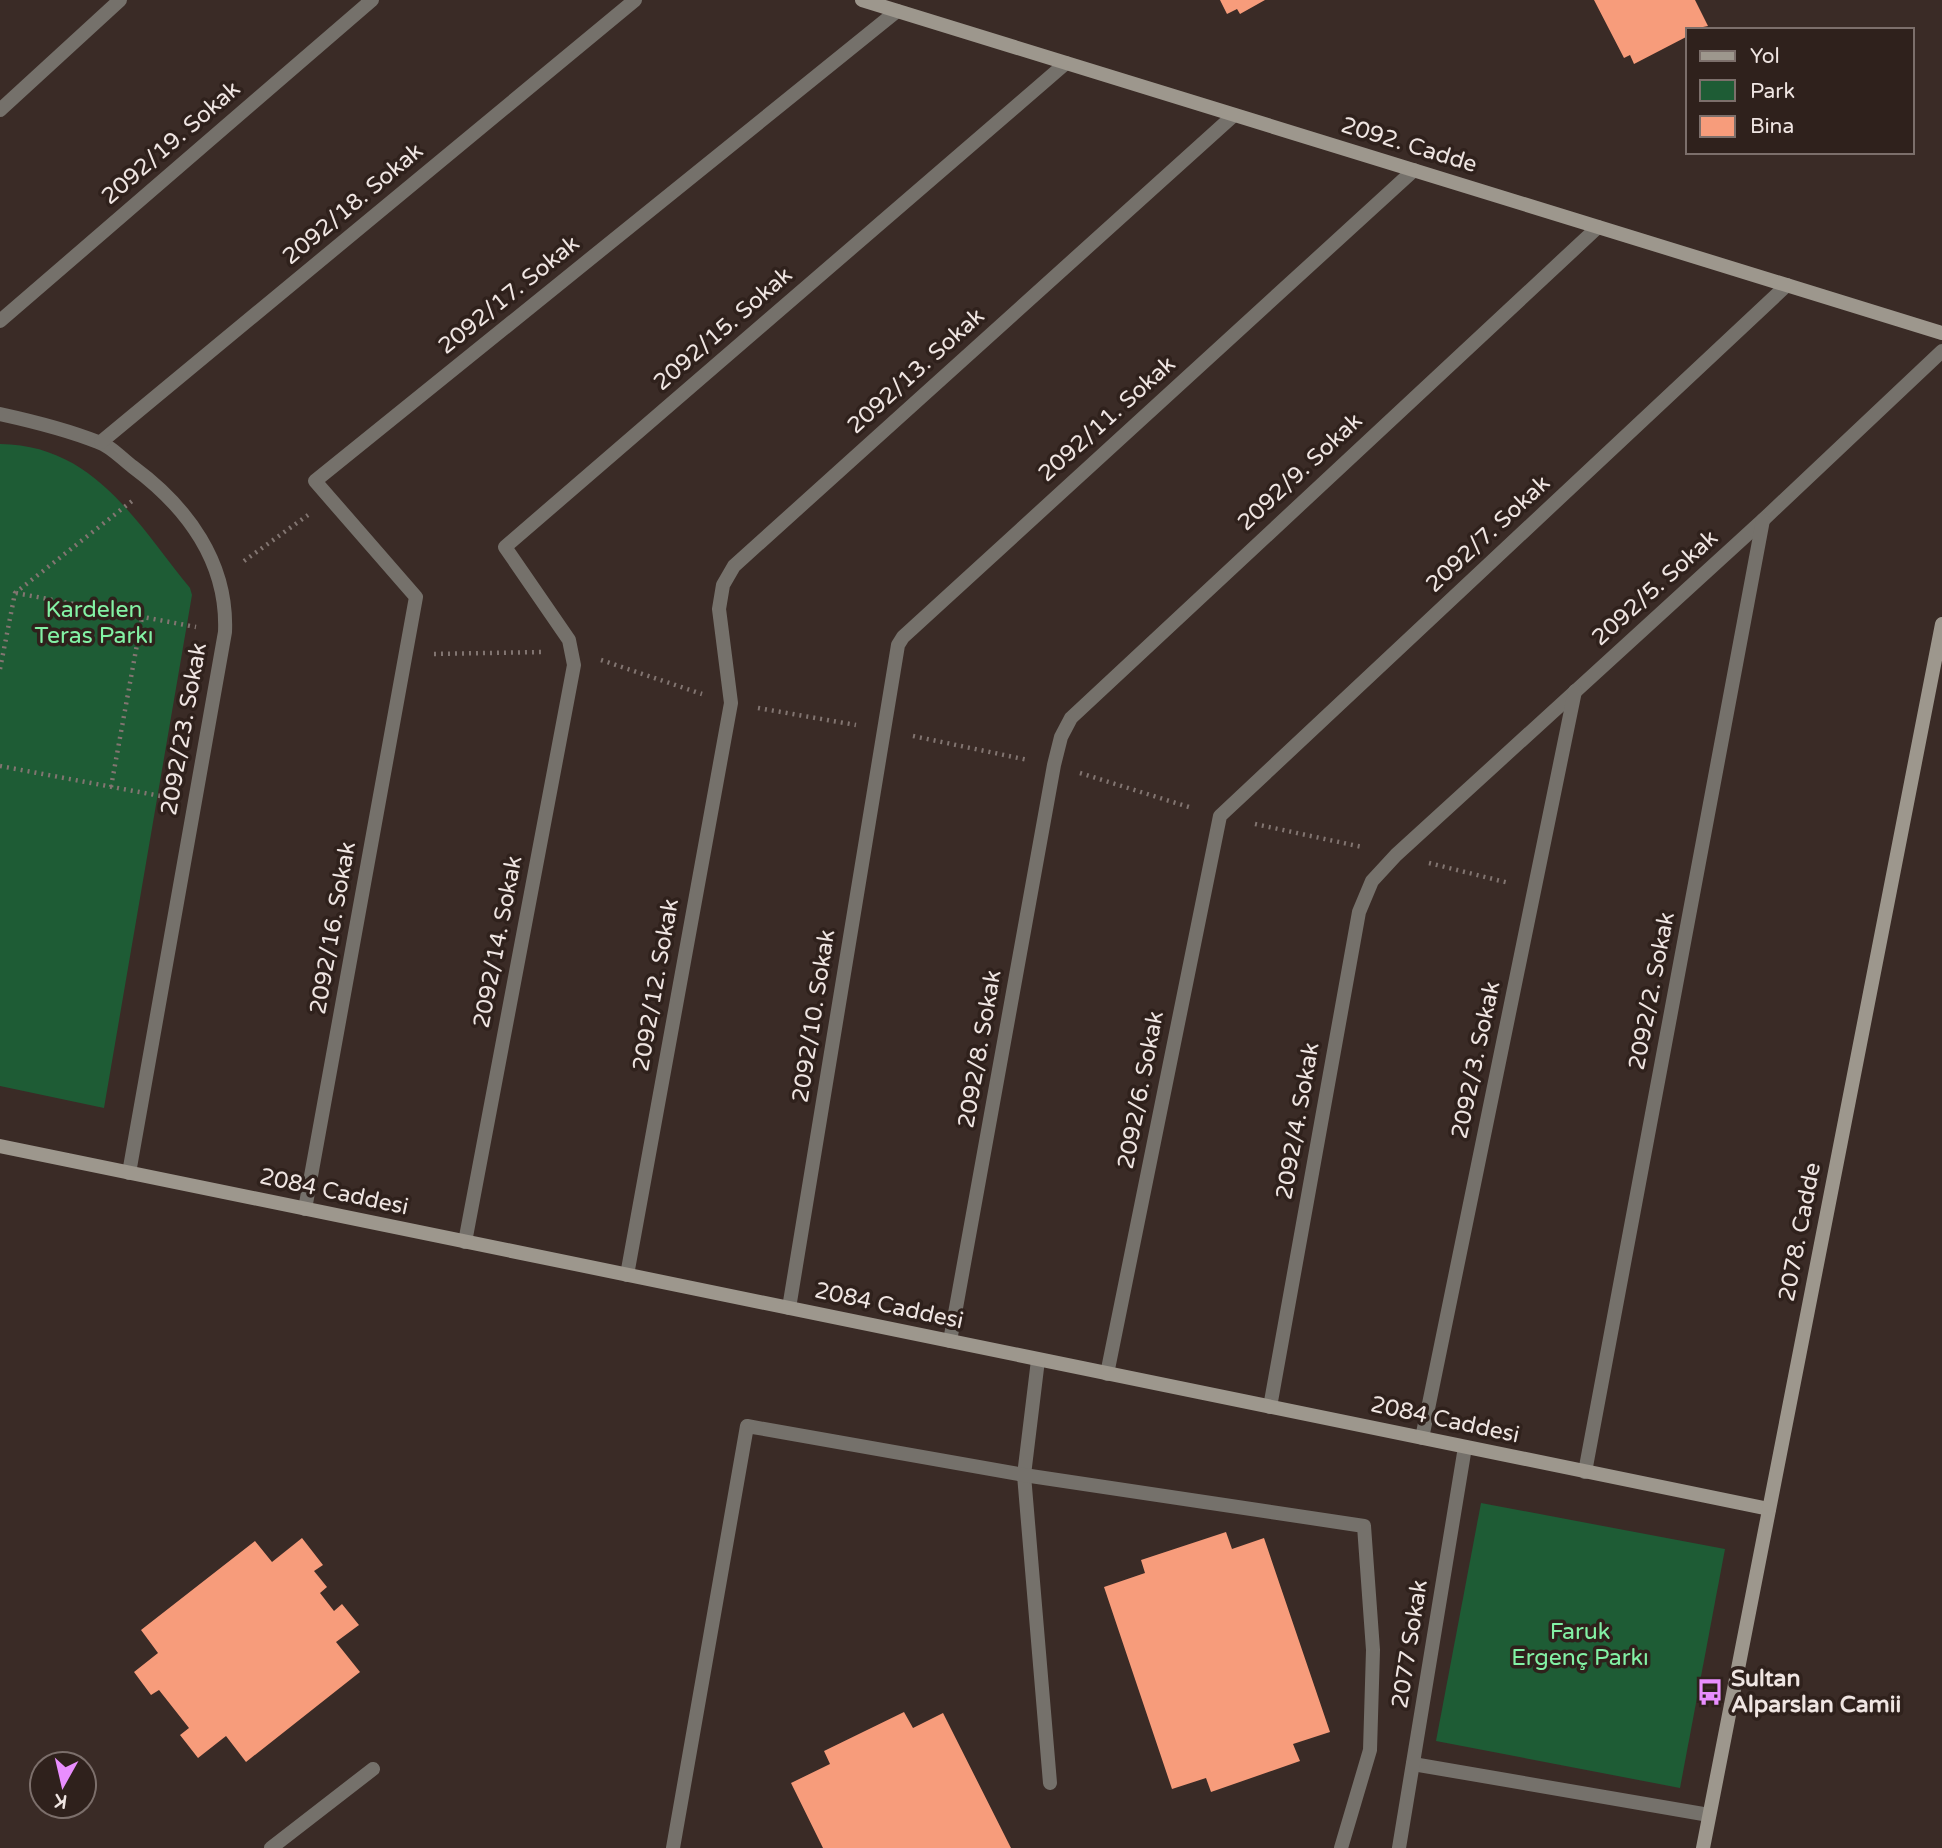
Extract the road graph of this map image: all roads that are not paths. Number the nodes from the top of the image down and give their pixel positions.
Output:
1 (120, 0) edge
2 (372, 0) edge
3 (635, 0) edge
4 (862, 0) edge
5 (897, 11) junction
6 (1066, 63) junction
7 (0, 110) edge
8 (1234, 115) junction
9 (1414, 170) junction
10 (1598, 227) junction
11 (1787, 285) junction
12 (0, 321) edge
13 (1942, 333) edge
14 (1942, 351) edge
15 (0, 414) edge
16 (101, 442) junction
17 (1763, 520) junction
18 (1942, 624) edge
19 (574, 651) joint
20 (405, 654) joint
21 (1939, 659) edge
22 (1575, 691) junction
23 (731, 703) joint
24 (884, 730) joint
25 (1054, 765) joint
26 (1220, 816) joint
27 (1396, 855) joint
28 (0, 1146) edge
29 (129, 1173) junction
30 (305, 1209) junction
31 (465, 1242) junction
32 (627, 1275) junction
33 (789, 1308) junction
34 (950, 1341) junction
35 (1038, 1360) junction
36 (1107, 1374) junction
37 (1269, 1407) junction
38 (1422, 1438) junction
39 (1465, 1447) junction
40 (1585, 1472) junction
41 (1024, 1475) junction
42 (1769, 1509) junction
43 (1413, 1765) junction
44 (373, 1769) dead end
45 (1050, 1783) dead end
46 (1709, 1815) junction
47 (271, 1848) edge
48 (673, 1848) edge
49 (1341, 1848) edge
50 (1399, 1848) edge
51 (1703, 1848) edge

1 - 7 street
2 - 12 street, 2092/19. Sokak
3 - 16 street, 2092/18. Sokak
4 - 5 street, 2092. Cadde
5 - 6 street, 2092. Cadde
5 - 20 street, 2092/17. Sokak
6 - 8 street, 2092. Cadde
6 - 19 street, 2092/15. Sokak
8 - 9 street, 2092. Cadde
8 - 23 street, 2092/13. Sokak
9 - 10 street, 2092. Cadde
9 - 24 street, 2092/11. Sokak
10 - 11 street, 2092. Cadde
10 - 25 street, 2092/9. Sokak
11 - 13 street, 2092. Cadde
11 - 26 street, 2092/7. Sokak
14 - 17 street, 2092/5. Sokak
15 - 16 street, 2092/23. Sokak
16 - 29 street, 2092/23. Sokak
17 - 22 street, 2092/5. Sokak
17 - 40 street, 2092/2. Sokak
18 - 21 street, 2078. Cadde
19 - 31 street, 2092/14. Sokak
20 - 30 street, 2092/16. Sokak
21 - 42 street, 2078. Cadde
22 - 27 street, 2092/5. Sokak
22 - 38 street, 2092/3. Sokak
23 - 32 street, 2092/12. Sokak
24 - 33 street, 2092/10. Sokak
25 - 34 street, 2092/8. Sokak
26 - 36 street, 2092/6. Sokak
27 - 37 street, 2092/4. Sokak
28 - 29 street, 2084 Caddesi
29 - 30 street, 2084 Caddesi
30 - 31 street, 2084 Caddesi
31 - 32 street, 2084 Caddesi
32 - 33 street, 2084 Caddesi
33 - 34 street, 2084 Caddesi
34 - 35 street, 2084 Caddesi
35 - 36 street, 2084 Caddesi
35 - 41 street
36 - 37 street, 2084 Caddesi
37 - 38 street, 2084 Caddesi
38 - 39 street, 2084 Caddesi
39 - 40 street, 2084 Caddesi
39 - 43 street, 2077 Sokak
40 - 42 street, 2084 Caddesi
41 - 45 street
41 - 48 street
41 - 49 street
42 - 46 street, 2078. Cadde
43 - 46 street
43 - 50 street, 2077 Sokak
44 - 47 street
46 - 51 street, 2078. Cadde

